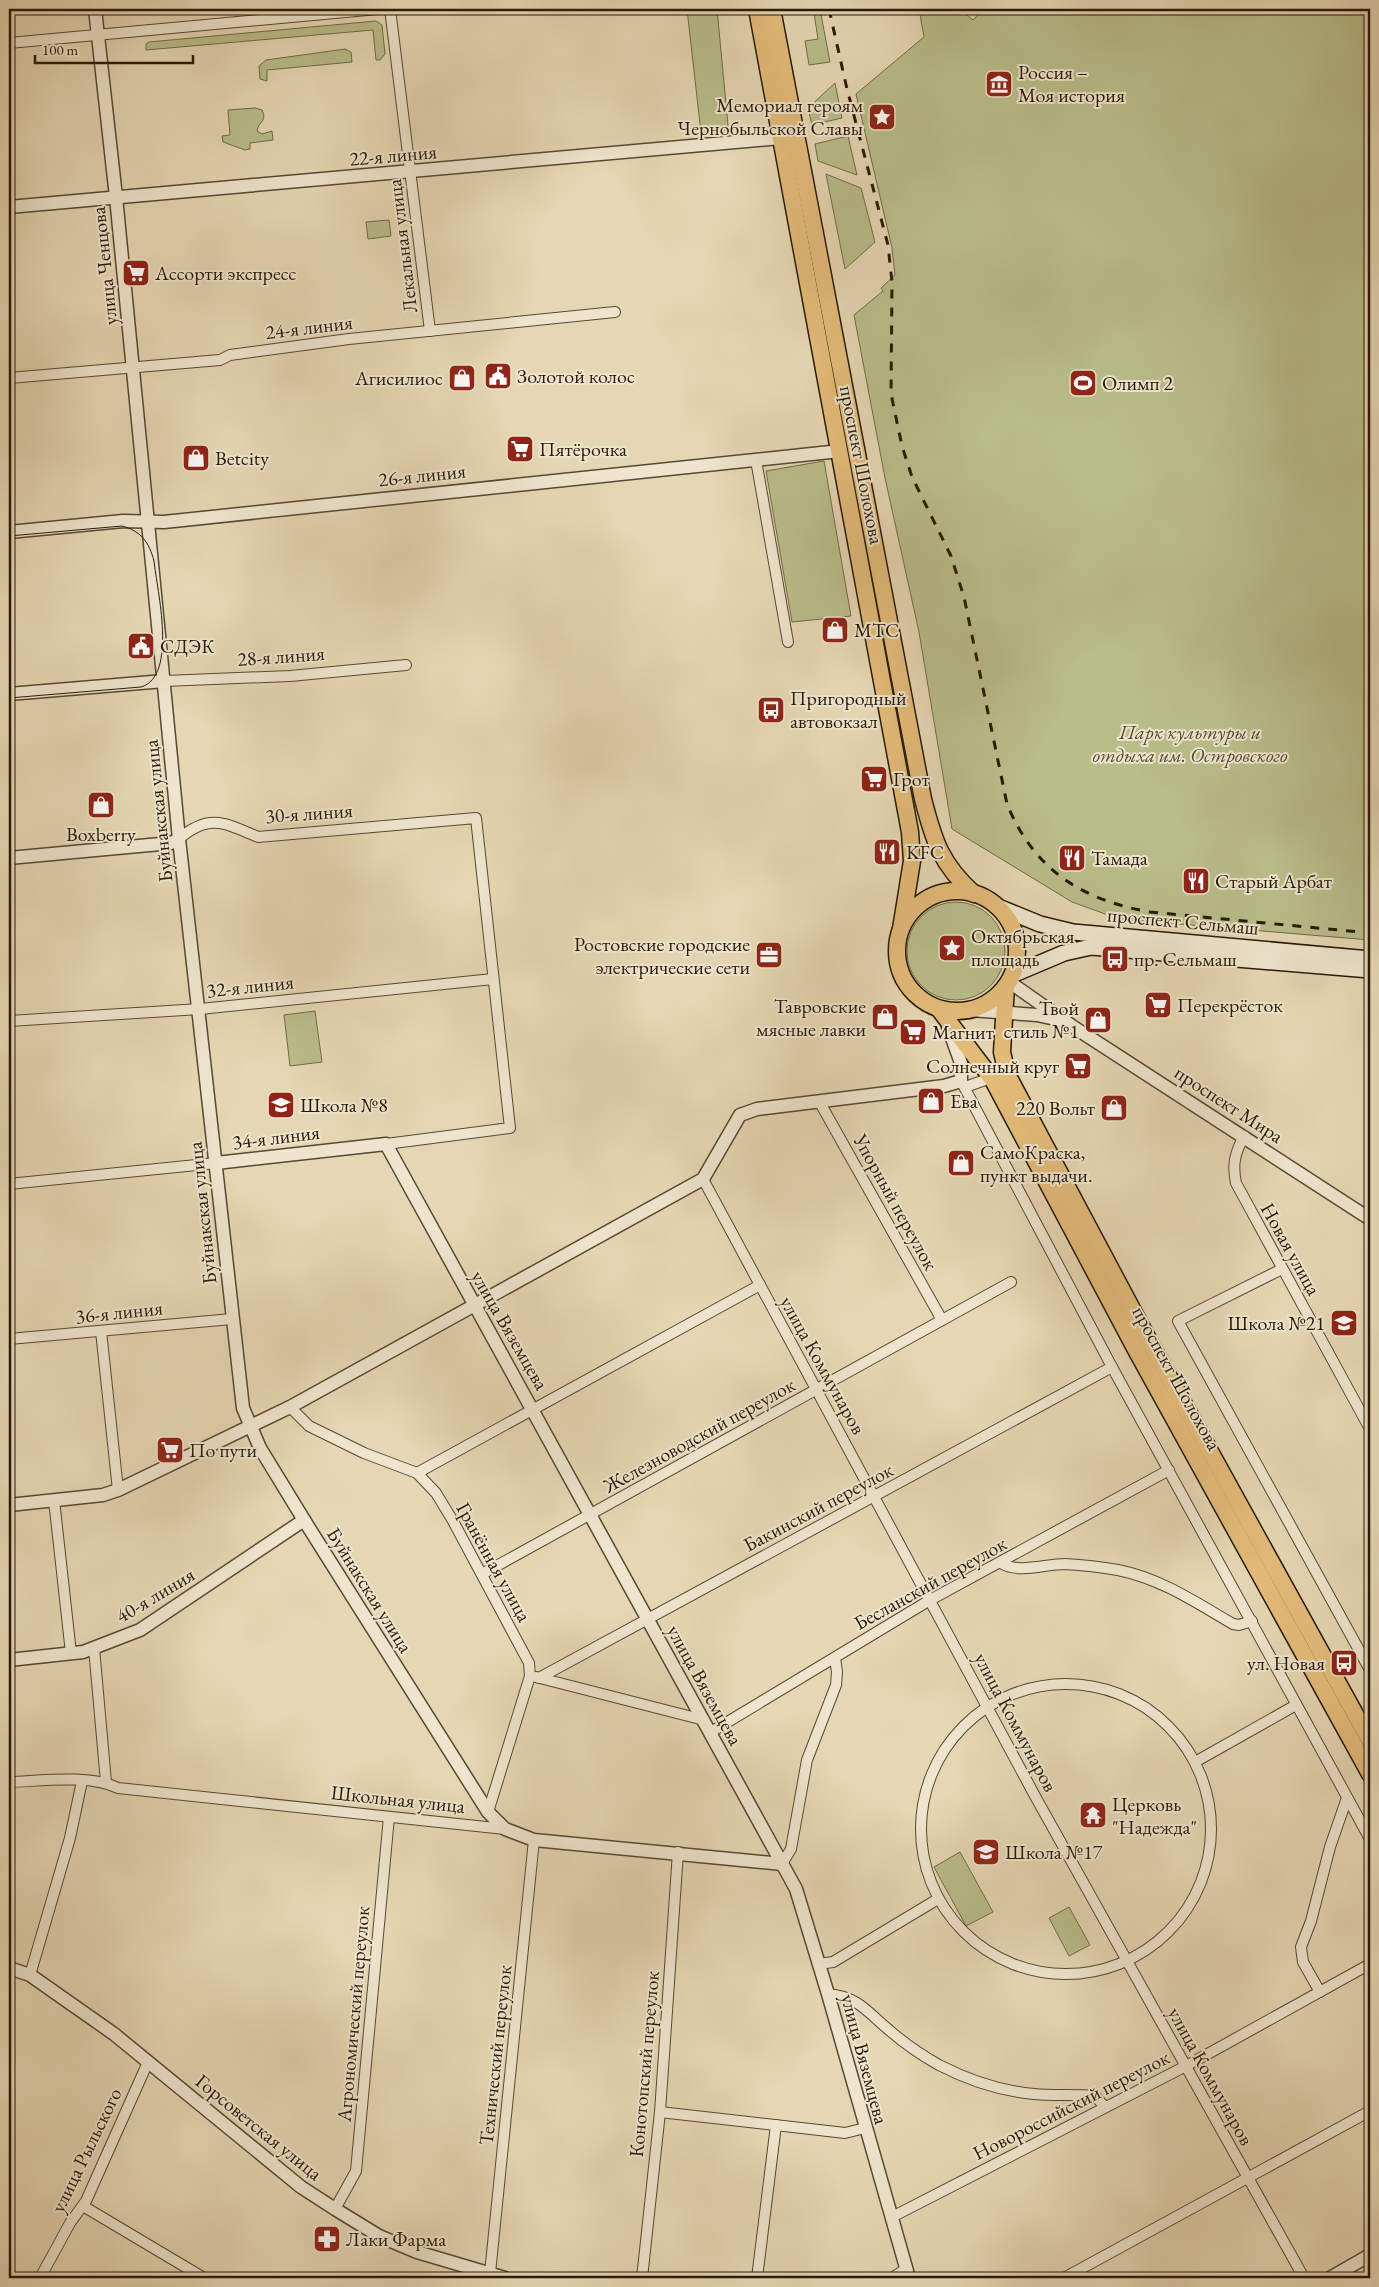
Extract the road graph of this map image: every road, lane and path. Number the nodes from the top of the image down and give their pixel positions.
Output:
1 (95, 9) edge
2 (378, 9) edge
3 (390, 9) edge
4 (757, 9) edge
5 (772, 9) edge
6 (97, 34) junction
7 (9, 43) edge
8 (780, 138) junction
9 (411, 172) junction
10 (116, 197) junction
11 (9, 207) edge
12 (616, 312) dead end
13 (430, 331) junction
14 (133, 369) junction
15 (9, 378) edge
16 (840, 451) junction
17 (756, 460) junction
18 (147, 520) junction
19 (9, 532) edge
20 (788, 642) dead end
21 (406, 665) dead end
22 (164, 681) junction
23 (9, 694) edge
24 (180, 839) junction
25 (9, 858) edge
26 (974, 894) junction
27 (996, 906) junction
28 (901, 928) junction
29 (1370, 960) edge
30 (1370, 970) edge
31 (493, 979) junction
32 (1008, 981) junction
33 (200, 1009) junction
34 (970, 1010) junction
35 (1003, 1011) junction
36 (944, 1014) junction
37 (9, 1021) edge
38 (1067, 1022) junction
39 (991, 1078) junction
40 (963, 1084) junction
41 (819, 1101) junction
42 (1244, 1136) junction
43 (386, 1144) junction
44 (216, 1163) junction
45 (702, 1179) junction
46 (9, 1184) edge
47 (1370, 1219) edge
48 (1282, 1269) junction
49 (1011, 1282) dead end
50 (760, 1285) junction
51 (473, 1304) junction
52 (232, 1319) junction
53 (942, 1320) junction
54 (101, 1331) junction
55 (9, 1339) edge
56 (1112, 1367) junction
57 (817, 1390) junction
58 (290, 1407) junction
59 (534, 1410) junction
60 (251, 1426) junction
61 (1370, 1428) edge
62 (1169, 1470) junction
63 (417, 1473) junction
64 (118, 1490) junction
65 (875, 1497) junction
66 (54, 1500) junction
67 (9, 1505) edge
68 (590, 1515) junction
69 (304, 1520) junction
70 (1001, 1563) junction
71 (482, 1574) junction
72 (930, 1600) junction
73 (647, 1618) junction
74 (1252, 1621) junction
75 (94, 1648) junction
76 (70, 1653) junction
77 (835, 1658) junction
78 (9, 1660) edge
79 (1370, 1670) edge
80 (535, 1677) junction
81 (1296, 1705) junction
82 (989, 1707) junction
83 (704, 1720) junction
84 (711, 1732) junction
85 (1370, 1741) edge
86 (1195, 1762) junction
87 (1370, 1774) edge
88 (82, 1781) junction
89 (9, 1782) edge
90 (106, 1782) junction
91 (1347, 1798) junction
92 (488, 1812) junction
93 (390, 1816) junction
94 (505, 1829) junction
95 (1370, 1839) edge
96 (534, 1840) junction
97 (678, 1852) junction
98 (782, 1864) junction
99 (938, 1899) junction
100 (1126, 1961) junction
101 (818, 1964) junction
102 (1370, 1964) edge
103 (9, 1968) edge
104 (30, 1975) junction
105 (1320, 1992) junction
106 (828, 1994) junction
107 (148, 2062) junction
108 (1186, 2066) junction
109 (1105, 2107) junction
110 (1370, 2111) edge
111 (660, 2112) junction
112 (776, 2126) junction
113 (864, 2128) junction
114 (1248, 2177) junction
115 (83, 2206) junction
116 (335, 2210) junction
117 (892, 2218) junction
118 (1370, 2256) edge
119 (490, 2273) junction
120 (908, 2274) edge
121 (40, 2278) edge
122 (204, 2278) edge
123 (505, 2278) edge
124 (642, 2278) edge
125 (757, 2278) edge
126 (892, 2278) edge
127 (1064, 2278) edge
128 (1304, 2278) edge
129 (1330, 2278) edge

1 - 6 street, улица Ченцова
2 - 6 street
3 - 9 street, Лекальная улица
4 - 8 main road, проспект Шолохова
5 - 26 main road, проспект Шолохова
6 - 7 street
6 - 10 street, улица Ченцова
8 - 9 street, 22-я линия
8 - 16 main road, проспект Шолохова
9 - 10 street, 22-я линия
9 - 13 street, Лекальная улица
10 - 11 street, 22-я линия
10 - 14 street, улица Ченцова
12 - 13 street, 24-я линия
13 - 14 street, 24-я линия
14 - 15 street, 24-я линия
14 - 18 street, улица Ченцова
16 - 17 street, 26-я линия
16 - 28 main road, проспект Шолохова
17 - 18 street, 26-я линия
17 - 20 street
18 - 19 street, 26-я линия
18 - 22 street, Буйнакская улица
21 - 22 street, 28-я линия
22 - 23 street, 28-я линия
22 - 24 street, Буйнакская улица
24 - 25 street, 30-я линия
24 - 31 street, 30-я линия
24 - 33 street, Буйнакская улица
26 - 27 main road
26 - 28 main road
27 - 29 main road, проспект Сельмаш
27 - 32 main road
28 - 36 main road
30 - 32 main road, проспект Сельмаш
31 - 33 street, 32-я линия
31 - 43 street, 34-я линия
32 - 34 main road
32 - 35 main road, проспект Шолохова
32 - 38 street, проспект Мира
33 - 37 street, 32-я линия
33 - 44 street, Буйнакская улица
34 - 35 street, проспект Мира
34 - 36 main road
35 - 38 street, проспект Мира
35 - 85 main road, проспект Шолохова
36 - 39 main road, проспект Шолохова
36 - 40 street
38 - 42 street, проспект Мира
39 - 40 street
39 - 87 main road, проспект Шолохова
40 - 41 street
40 - 56 street
41 - 45 street
41 - 53 street, Упорный переулок
42 - 47 street, проспект Мира
42 - 48 street, Новая улица
43 - 44 street, 34-я линия
43 - 51 street, улица Вяземцева
44 - 46 street, 34-я линия
44 - 52 street, Буйнакская улица
45 - 50 street, улица Коммунаров
45 - 51 street
48 - 61 street, Новая улица
48 - 79 street
49 - 53 street, Железноводский переулок
50 - 57 street, улица Коммунаров
50 - 59 street
51 - 58 street
51 - 59 street, улица Вяземцева
52 - 54 street, 36-я линия
52 - 60 street, Буйнакская улица
53 - 57 street, Железноводский переулок
54 - 55 street, 36-я линия
54 - 64 street
56 - 62 street
56 - 65 street, Бакинский переулок
57 - 65 street, улица Коммунаров
57 - 68 street, Железноводский переулок
58 - 60 street
58 - 63 street, Гранённая улица
59 - 63 street
59 - 68 street, улица Вяземцева
60 - 64 street
60 - 69 street, Буйнакская улица
62 - 70 street, Бесланский переулок
62 - 74 street
63 - 71 street, Гранённая улица
64 - 66 street
65 - 72 street, улица Коммунаров
65 - 73 street, Бакинский переулок
66 - 67 street
66 - 76 street
68 - 71 street, Железноводский переулок
68 - 73 street, улица Вяземцева
69 - 75 street, 40-я линия
69 - 92 street, Буйнакская улица
70 - 72 street, Бесланский переулок
70 - 74 street
71 - 80 street, Гранённая улица
72 - 77 street, Бесланский переулок
72 - 82 street, улица Коммунаров
73 - 80 street, Бакинский переулок
73 - 83 street, улица Вяземцева
74 - 81 street
75 - 76 street, 40-я линия
75 - 90 street
76 - 78 street, 40-я линия
77 - 84 street, Бесланский переулок
77 - 98 street
80 - 83 street
80 - 92 street
81 - 86 street
81 - 91 street
82 - 86 street
82 - 99 street
82 - 100 street, улица Коммунаров
83 - 84 street, улица Вяземцева
84 - 98 street, улица Вяземцева
86 - 100 street
88 - 89 street, Школьная улица
88 - 90 street, Школьная улица
88 - 104 street
90 - 93 street, Школьная улица
91 - 95 street
91 - 105 street
92 - 94 street, Буйнакская улица
93 - 94 street, Школьная улица
93 - 116 street, Агрономический переулок
94 - 96 street, Школьная улица
96 - 97 street, Школьная улица
96 - 119 street, Технический переулок
97 - 98 street, Школьная улица
97 - 111 street, Конотопский переулок
98 - 101 street, улица Вяземцева
99 - 100 street
99 - 101 street
100 - 108 street, улица Коммунаров
101 - 106 street, улица Вяземцева
102 - 105 street, Новороссийский переулок
103 - 104 street, Горсоветская улица
104 - 107 street, Горсоветская улица
105 - 108 street, Новороссийский переулок
106 - 109 street
106 - 113 street, улица Вяземцева
107 - 115 street, улица Рыльского
107 - 116 street, Горсоветская улица
108 - 109 street, Новороссийский переулок
108 - 114 street, улица Коммунаров
109 - 117 street, Новороссийский переулок
110 - 114 street
111 - 112 street
111 - 124 street, Конотопский переулок
112 - 113 street
112 - 125 street
113 - 117 street, улица Вяземцева
114 - 127 street
114 - 128 street, улица Коммунаров
115 - 121 street, улица Рыльского
115 - 122 street
116 - 119 street, Горсоветская улица
117 - 120 street, улица Вяземцева
118 - 129 street
119 - 123 street, Горсоветская улица
120 - 126 street

